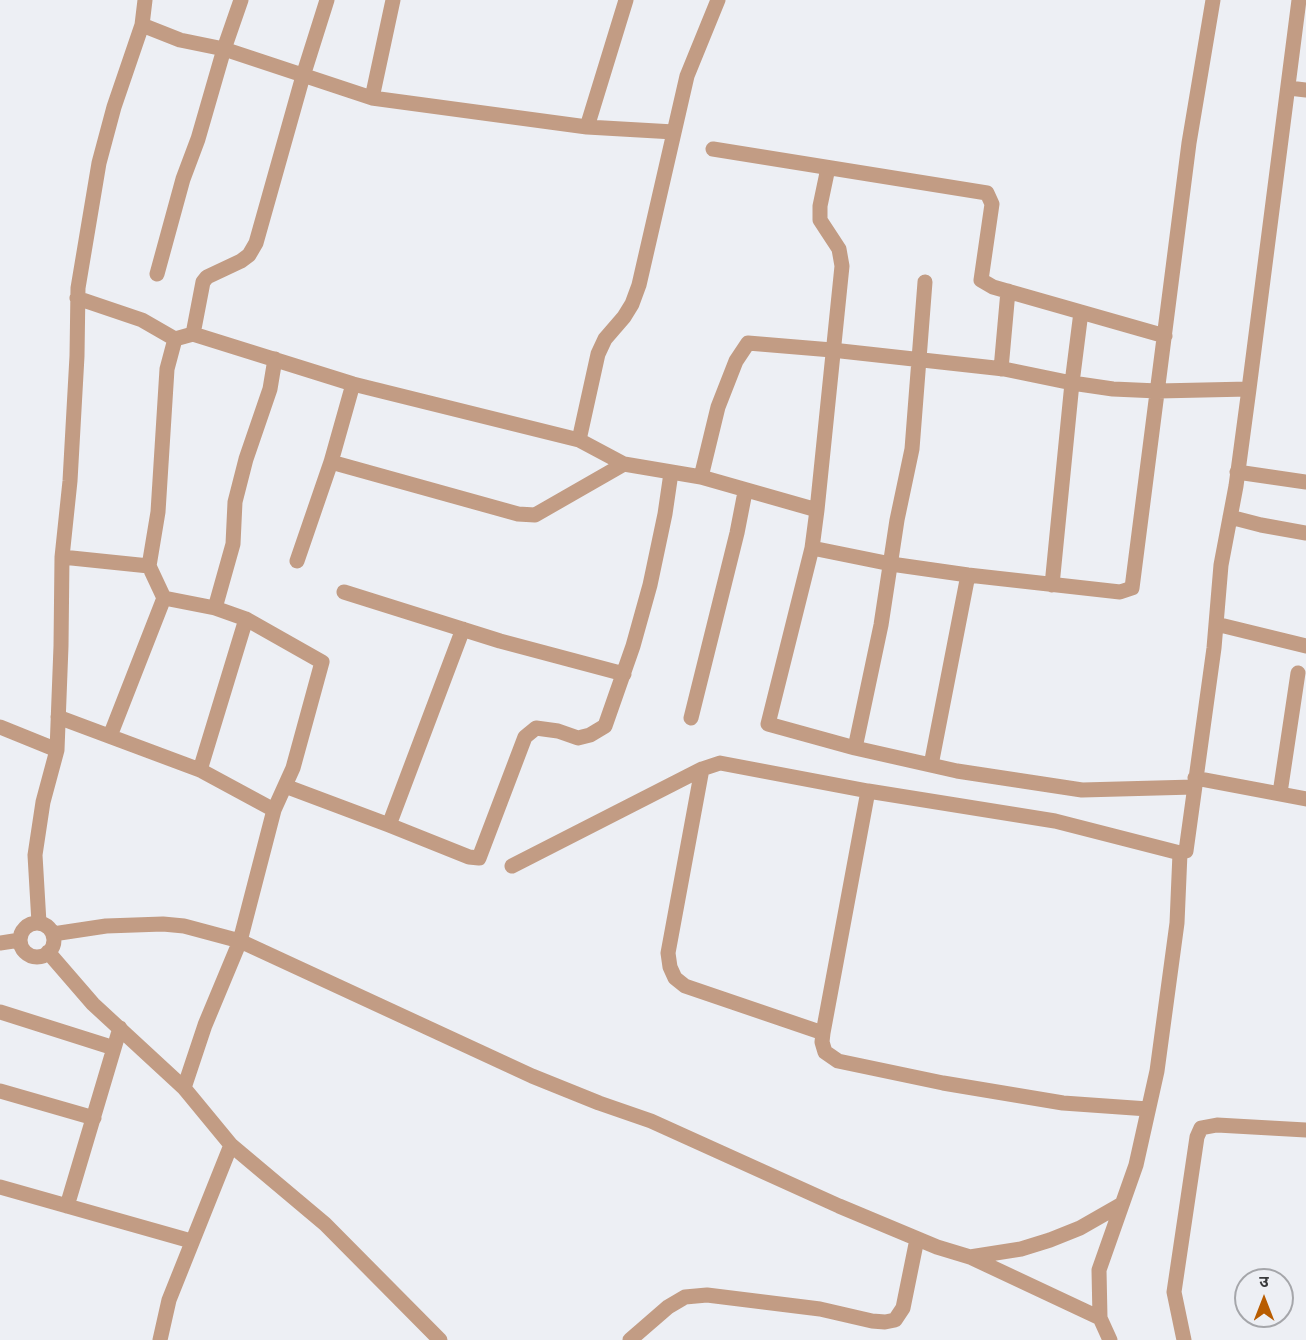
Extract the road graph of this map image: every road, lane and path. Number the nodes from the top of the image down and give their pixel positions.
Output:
1 (146, 0) edge
2 (241, 0) edge
3 (327, 0) edge
4 (393, 0) edge
5 (626, 0) edge
6 (718, 0) edge
7 (1213, 0) edge
8 (1300, 0) edge
9 (1306, 3) edge
10 (141, 25) junction
11 (224, 49) junction
12 (303, 76) junction
13 (1289, 88) junction
14 (1306, 90) edge
15 (372, 98) junction
16 (587, 127) junction
17 (674, 132) junction
18 (713, 149) dead end
19 (828, 168) junction
20 (157, 274) dead end
21 (925, 282) dead end
22 (1008, 291) junction
23 (77, 298) junction
24 (1081, 312) junction
25 (193, 334) junction
26 (1165, 336) junction
27 (175, 339) junction
28 (832, 350) junction
29 (275, 359) junction
30 (919, 360) junction
31 (1001, 369) junction
32 (1072, 383) junction
33 (352, 384) junction
34 (1249, 389) junction
35 (1158, 391) junction
36 (579, 440) junction
37 (331, 462) junction
38 (624, 464) junction
39 (1237, 472) junction
40 (671, 473) junction
41 (701, 477) junction
42 (1306, 482) edge
43 (745, 492) junction
44 (817, 510) junction
45 (1230, 517) junction
46 (1306, 533) edge
47 (812, 548) junction
48 (62, 557) junction
49 (297, 561) dead end
50 (891, 564) junction
51 (149, 566) junction
52 (968, 575) junction
53 (1052, 585) junction
54 (344, 592) dead end
55 (164, 598) junction
56 (215, 608) junction
57 (246, 619) junction
58 (1216, 624) junction
59 (463, 629) junction
60 (1306, 646) edge
61 (1298, 673) dead end
62 (624, 674) junction
63 (58, 717) junction
64 (691, 718) dead end
65 (0, 727) edge
66 (110, 735) junction
67 (855, 748) junction
68 (57, 750) junction
69 (931, 765) junction
70 (702, 769) junction
71 (200, 770) junction
72 (1194, 783) junction
73 (285, 786) junction
74 (868, 791) junction
75 (1280, 793) junction
76 (1306, 799) edge
77 (274, 810) junction
78 (389, 825) junction
79 (1180, 853) junction
80 (512, 866) dead end
81 (39, 923) junction
82 (53, 934) junction
83 (20, 940) junction
84 (240, 941) junction
85 (0, 943) edge
86 (48, 952) junction
87 (0, 1012) edge
88 (120, 1028) junction
89 (823, 1033) junction
90 (114, 1048) junction
91 (184, 1088) junction
92 (0, 1091) edge
93 (1148, 1109) junction
94 (94, 1118) junction
95 (1306, 1130) edge
96 (231, 1145) junction
97 (0, 1186) edge
98 (1122, 1204) junction
99 (67, 1206) junction
100 (917, 1239) junction
101 (191, 1241) junction
102 (970, 1257) junction
103 (1100, 1318) junction
104 (160, 1340) edge
105 (440, 1340) edge
106 (630, 1340) edge
107 (1110, 1340) edge
108 (1184, 1340) edge

1 - 10 street
2 - 11 street
3 - 12 street
4 - 15 street
5 - 16 street
6 - 17 street
7 - 26 street
8 - 9 street
8 - 13 street
10 - 11 street
10 - 23 street
11 - 12 street
11 - 20 street
12 - 15 street
12 - 25 street
13 - 14 street
13 - 34 street
15 - 16 street
16 - 17 street
17 - 36 street
18 - 19 street
19 - 22 street
19 - 28 street
21 - 30 street
22 - 24 street
22 - 31 street
23 - 27 street
23 - 48 street
24 - 26 street
24 - 32 street
25 - 27 street
25 - 29 street
26 - 35 street
27 - 51 street
28 - 30 street
28 - 41 street
28 - 44 street
29 - 33 street
29 - 56 street
30 - 31 street
30 - 50 street
31 - 32 street
32 - 35 street
32 - 53 street
33 - 36 street
33 - 37 street
34 - 35 street
34 - 39 street
35 - 53 street
36 - 38 street
37 - 38 street
37 - 49 street
38 - 40 street
39 - 42 street
39 - 45 street
40 - 41 street
40 - 62 street
41 - 43 street
43 - 44 street
43 - 64 street
44 - 47 street
45 - 46 street
45 - 58 street
47 - 50 street
47 - 67 street
48 - 51 street
48 - 63 street
50 - 52 street
50 - 67 street
51 - 55 street
52 - 53 street
52 - 69 street
54 - 59 street
55 - 56 street
55 - 66 street
56 - 57 street
57 - 71 street
57 - 73 street
58 - 60 street
58 - 72 street
59 - 62 street
59 - 78 street
61 - 75 street
62 - 78 street
63 - 66 street
63 - 68 street
65 - 68 street
66 - 71 street
67 - 69 street
68 - 81 street
69 - 72 street
70 - 74 street
70 - 80 street
70 - 89 street
71 - 77 street
72 - 75 street
72 - 79 street
73 - 77 street
73 - 78 street
74 - 79 street
74 - 89 street
75 - 76 street
77 - 84 street
79 - 93 street
81 - 82 street
81 - 83 street
82 - 84 street
82 - 86 street
83 - 85 street
83 - 86 street
84 - 91 street
84 - 100 street
86 - 88 street
87 - 90 street
88 - 90 street
88 - 91 street
89 - 93 street
90 - 94 street
91 - 96 street
92 - 94 street
93 - 98 street
94 - 99 street
95 - 108 street
96 - 101 street
96 - 105 street
97 - 99 street
98 - 102 street
98 - 103 street
99 - 101 street
100 - 102 street
100 - 106 street
101 - 104 street
102 - 103 street
103 - 107 street

